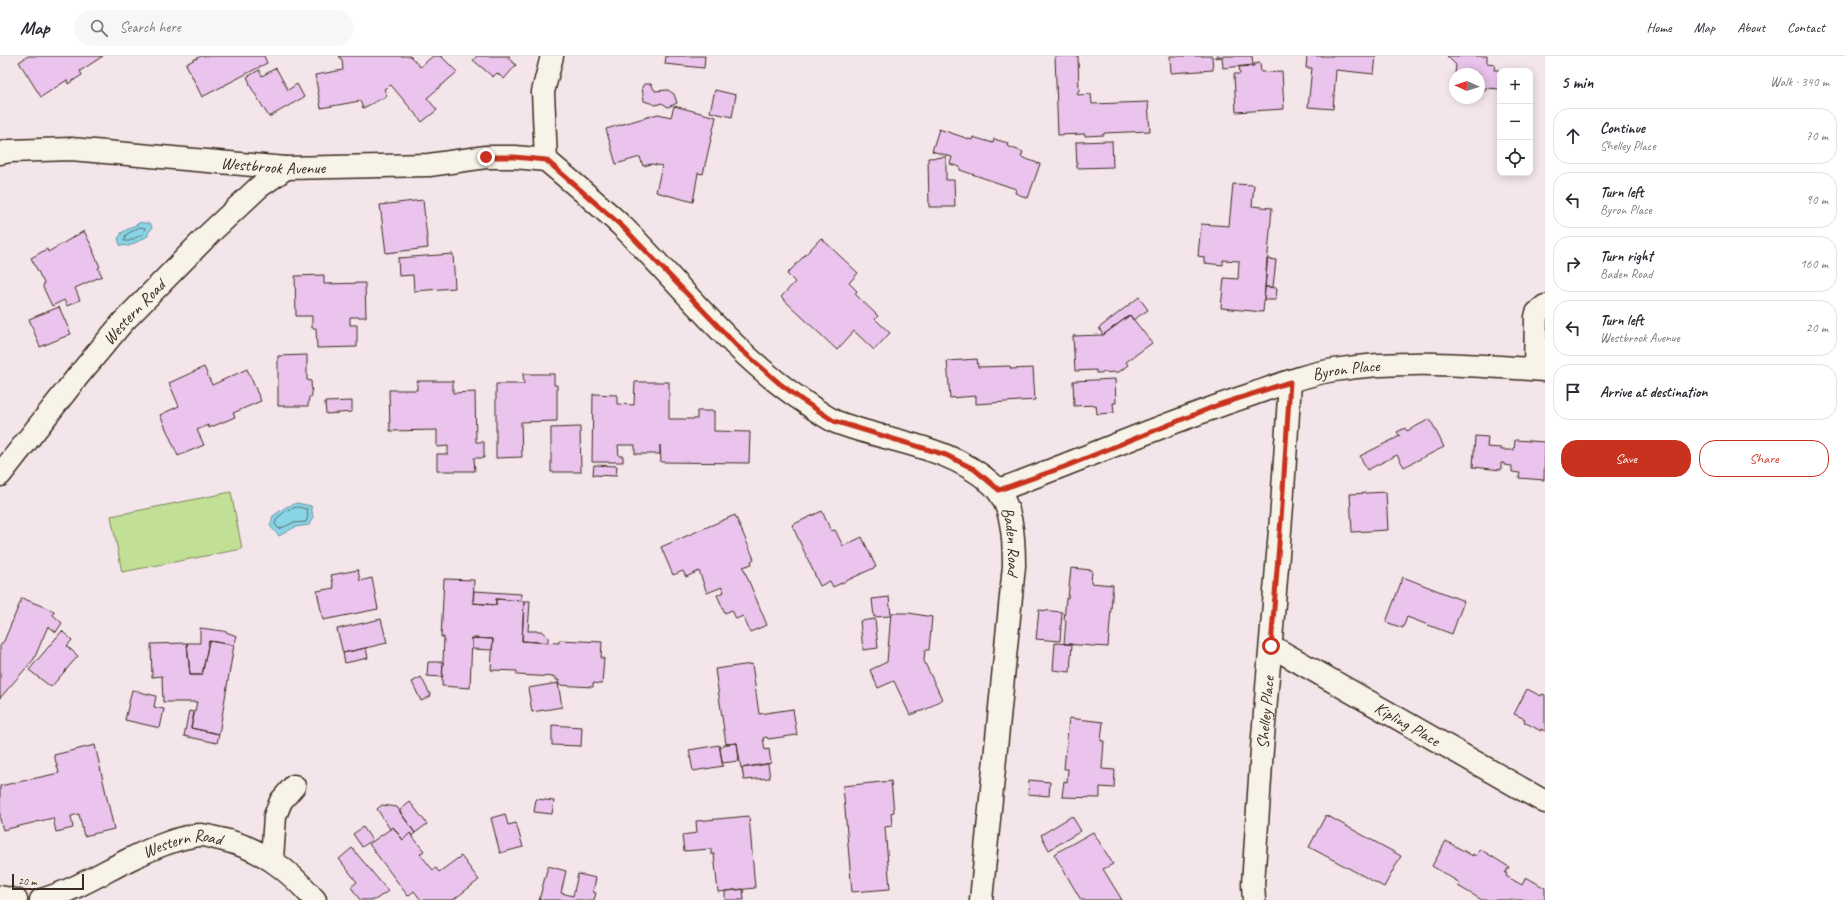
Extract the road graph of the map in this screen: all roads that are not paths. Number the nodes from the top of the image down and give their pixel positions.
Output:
1 (552, 56) edge
2 (0, 153) edge
3 (546, 160) junction
4 (286, 168) junction
5 (1545, 306) edge
6 (1540, 370) edge
7 (1290, 382) junction
8 (0, 475) edge
9 (999, 490) junction
10 (1271, 646) junction
11 (294, 786) dead end
12 (1545, 802) edge
13 (272, 859) junction
14 (0, 897) edge
15 (16, 900) edge
16 (41, 900) edge
17 (315, 900) edge
18 (981, 900) edge
19 (1254, 900) edge

1 - 3 street
2 - 4 street, Westbrook Avenue
3 - 4 street, Westbrook Avenue
3 - 9 street, Baden Road
4 - 8 street, Western Road
5 - 6 street
6 - 7 street, Byron Place
7 - 9 street, Byron Place
7 - 10 street, Shelley Place
9 - 18 street, Baden Road
10 - 12 street, Kipling Place
10 - 19 street, Shelley Place
11 - 13 street
13 - 16 street, Western Road
13 - 17 street, Western Road
14 - 15 street

